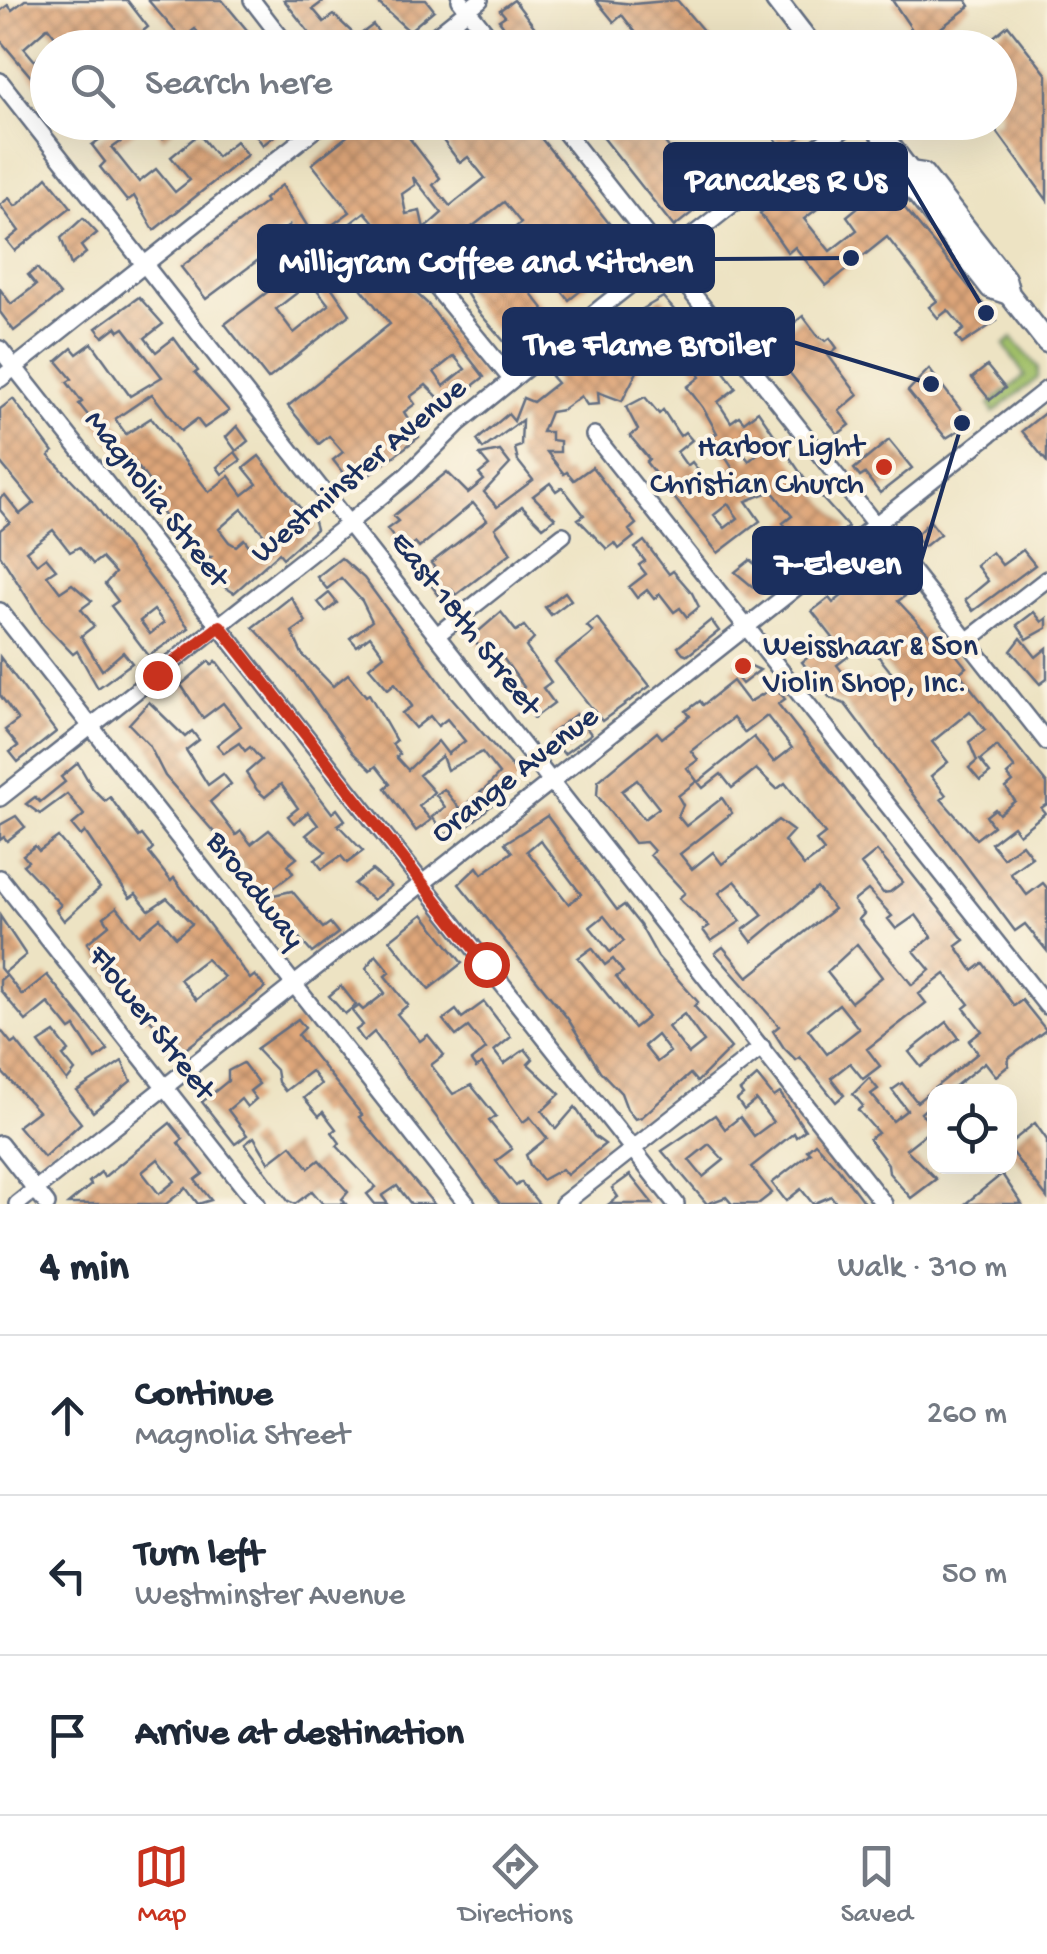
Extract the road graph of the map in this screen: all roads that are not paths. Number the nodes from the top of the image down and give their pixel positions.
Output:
1 (252, 0) edge
2 (776, 0) edge
3 (469, 3) edge
4 (275, 30) edge
5 (440, 30) edge
6 (486, 30) edge
7 (799, 30) edge
8 (0, 81) edge
9 (30, 119) edge
10 (47, 140) edge
11 (301, 140) edge
12 (571, 140) edge
13 (829, 140) edge
14 (886, 140) edge
15 (910, 172) junction
16 (944, 228) junction
17 (986, 253) junction
18 (664, 259) junction
19 (144, 263) junction
20 (417, 264) dead end
21 (1008, 294) junction
22 (1047, 342) edge
23 (0, 349) edge
24 (14, 367) junction
25 (0, 379) edge
26 (512, 379) junction
27 (1047, 390) edge
28 (594, 436) dead end
29 (349, 522) junction
30 (875, 526) junction
31 (563, 535) dead end
32 (1047, 579) edge
33 (0, 610) edge
34 (220, 626) junction
35 (747, 628) junction
36 (437, 634) junction
37 (967, 641) junction
38 (1041, 722) edge
39 (91, 727) junction
40 (1047, 742) edge
41 (552, 781) junction
42 (0, 798) edge
43 (0, 878) edge
44 (424, 884) junction
45 (293, 985) junction
46 (1047, 1006) edge
47 (762, 1047) junction
48 (165, 1087) junction
49 (0, 1144) edge
50 (633, 1150) junction
51 (36, 1190) junction
52 (17, 1204) edge
53 (47, 1204) edge
54 (257, 1204) edge
55 (467, 1204) edge
56 (563, 1204) edge
57 (676, 1204) edge
58 (884, 1204) edge

1 - 4 street
2 - 7 main road
3 - 5 street
3 - 6 street
8 - 9 street, East 18th Street
10 - 19 street, East 18th Street
11 - 19 street
12 - 18 street
13 - 18 street, Westminster Avenue
14 - 15 main road
15 - 16 main road
15 - 17 main road
16 - 17 main road
16 - 21 main road
17 - 21 main road
18 - 26 street, Westminster Avenue
18 - 30 street
19 - 24 street
19 - 29 street, East 18th Street
20 - 26 street
21 - 22 main road
23 - 24 street, Magnolia Street
24 - 25 street
24 - 34 street, Magnolia Street
26 - 29 street, Westminster Avenue
27 - 30 street, Orange Avenue
28 - 35 street
29 - 34 street, Westminster Avenue
29 - 36 street, East 18th Street
30 - 35 street, Orange Avenue
30 - 37 street
31 - 36 street
32 - 37 street
33 - 39 street, Broadway
34 - 39 street, Westminster Avenue
34 - 44 street, Magnolia Street
35 - 41 street, Orange Avenue
35 - 46 street
36 - 41 street, East 18th Street
37 - 38 street
38 - 40 street
39 - 42 street, Westminster Avenue
39 - 45 street, Broadway
41 - 44 street, Orange Avenue
41 - 47 street, East 18th Street
43 - 48 street, Flower Street
44 - 45 street, Orange Avenue
44 - 50 street, Magnolia Street
45 - 48 street, Orange Avenue
45 - 55 street, Broadway
47 - 50 street
47 - 58 street, East 18th Street
48 - 51 street, Orange Avenue
48 - 54 street, Flower Street
49 - 51 street
50 - 56 street
50 - 57 street, Magnolia Street
51 - 52 street, Orange Avenue
51 - 53 street

